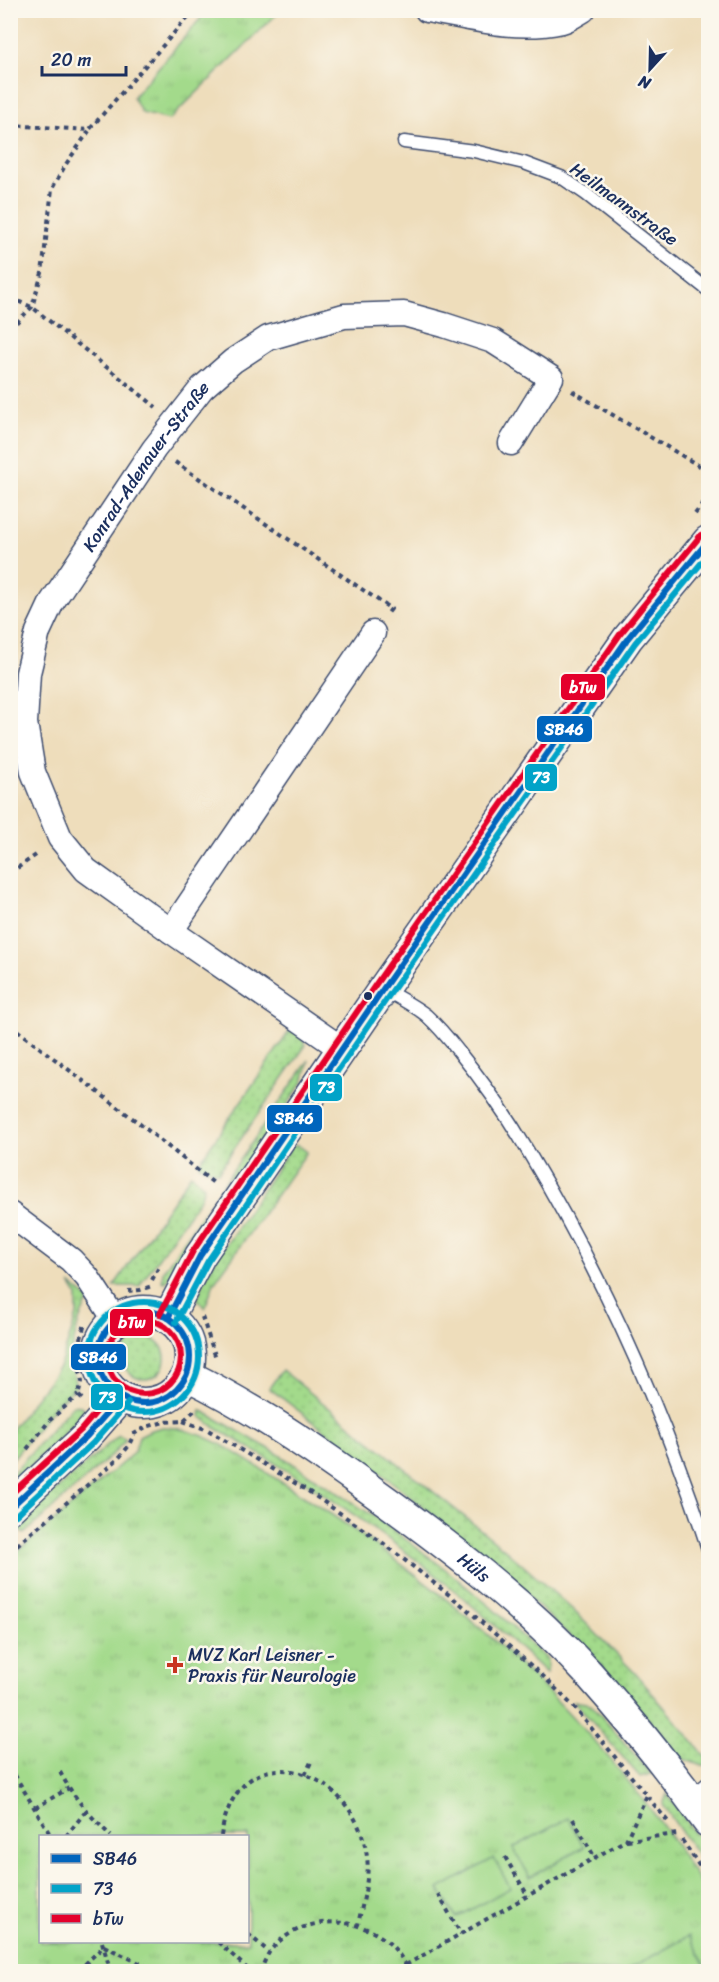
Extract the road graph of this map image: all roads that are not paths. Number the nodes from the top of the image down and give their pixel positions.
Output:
1 (428, 10) edge
2 (583, 10) edge
3 (404, 142) dead end
4 (708, 290) edge
5 (511, 443) dead end
6 (708, 541) edge
7 (373, 633) road end
8 (171, 931) junction
9 (383, 989) junction
10 (342, 1049) junction
11 (10, 1214) edge
12 (109, 1310) junction
13 (168, 1318) junction
14 (187, 1375) junction
15 (113, 1407) junction
16 (10, 1508) edge
17 (708, 1549) edge
18 (700, 1790) edge
19 (708, 1822) edge

1 - 2 street
3 - 4 lane, Heilmannstraße
5 - 8 street, Konrad-Adenauer-Straße
6 - 9 street
7 - 8 street
8 - 10 street, Konrad-Adenauer-Straße
9 - 10 street
9 - 17 lane
10 - 13 street
11 - 12 street
12 - 13 street
12 - 15 street
13 - 14 street
14 - 15 street
14 - 18 street, Hüls
15 - 16 street
18 - 19 street, Hüls

